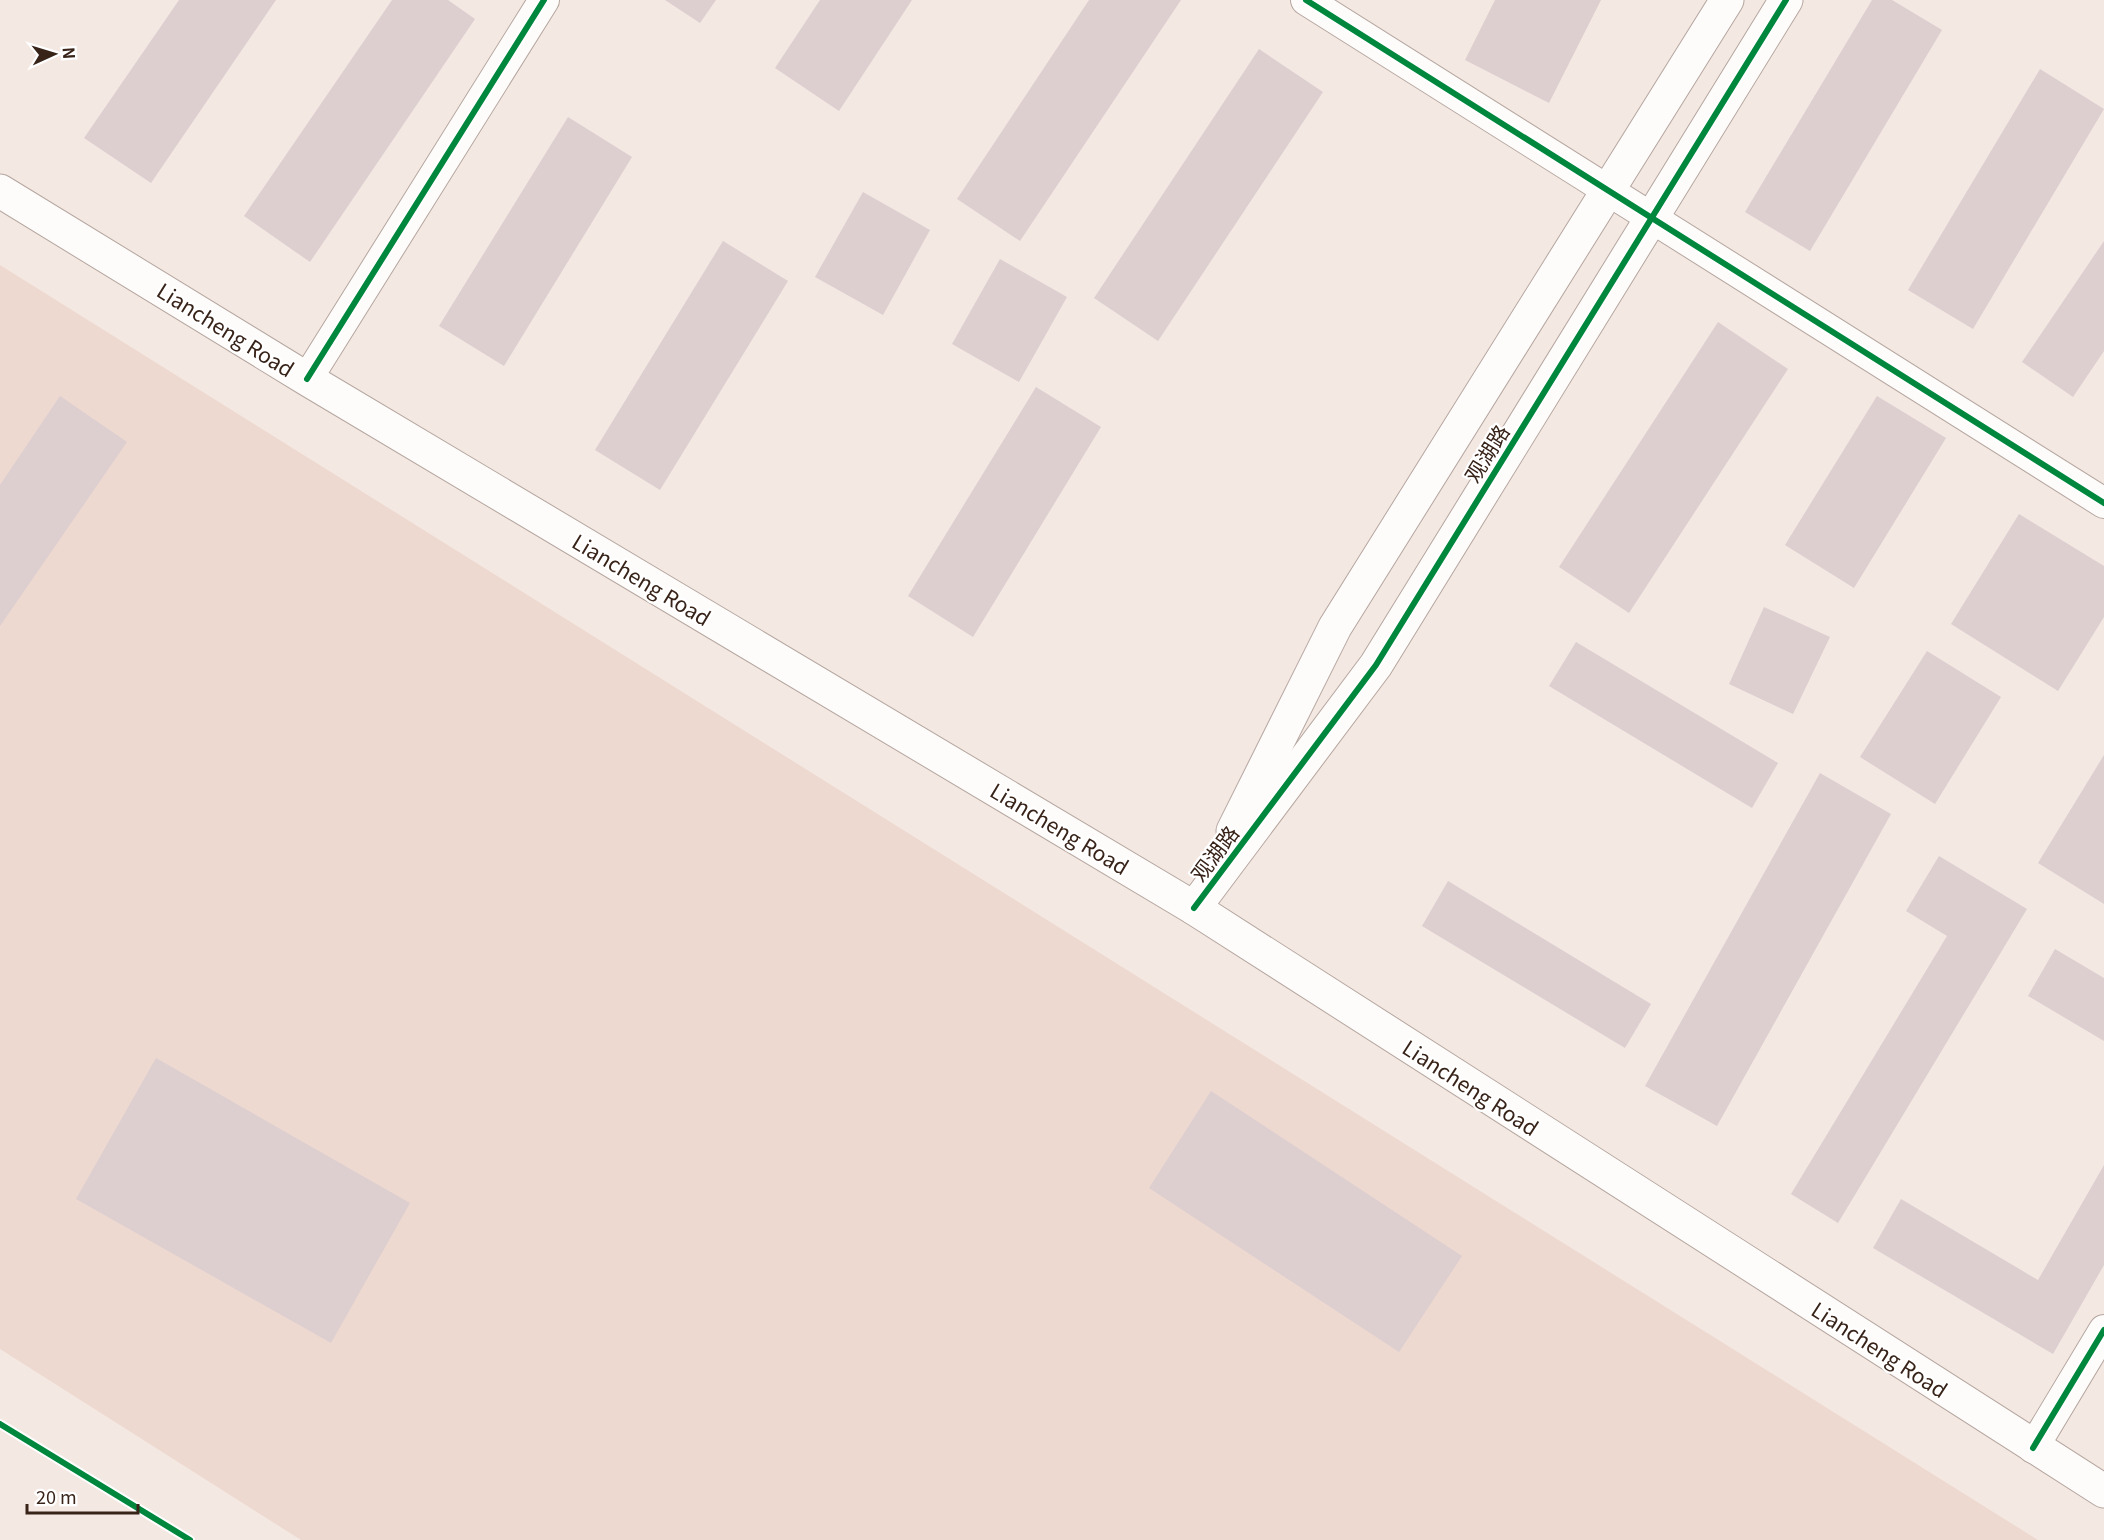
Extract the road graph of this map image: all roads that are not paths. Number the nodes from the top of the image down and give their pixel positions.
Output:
1 (544, 0) edge
2 (1306, 0) edge
3 (1727, 0) edge
4 (1786, 0) edge
5 (1608, 189) junction
6 (0, 191) edge
7 (1651, 216) junction
8 (306, 379) junction
9 (2104, 503) edge
10 (1194, 908) junction
11 (2104, 1330) edge
12 (2033, 1448) junction
13 (2104, 1491) edge

1 - 8 street
2 - 5 street
3 - 5 main road, 观湖路
4 - 7 main road, 观湖路
5 - 7 street
5 - 10 main road, 观湖路
6 - 8 main road, Liancheng Road
7 - 9 street
7 - 10 main road, 观湖路
8 - 10 main road, Liancheng Road
10 - 12 main road, Liancheng Road
11 - 12 street
12 - 13 main road, Liancheng Road

